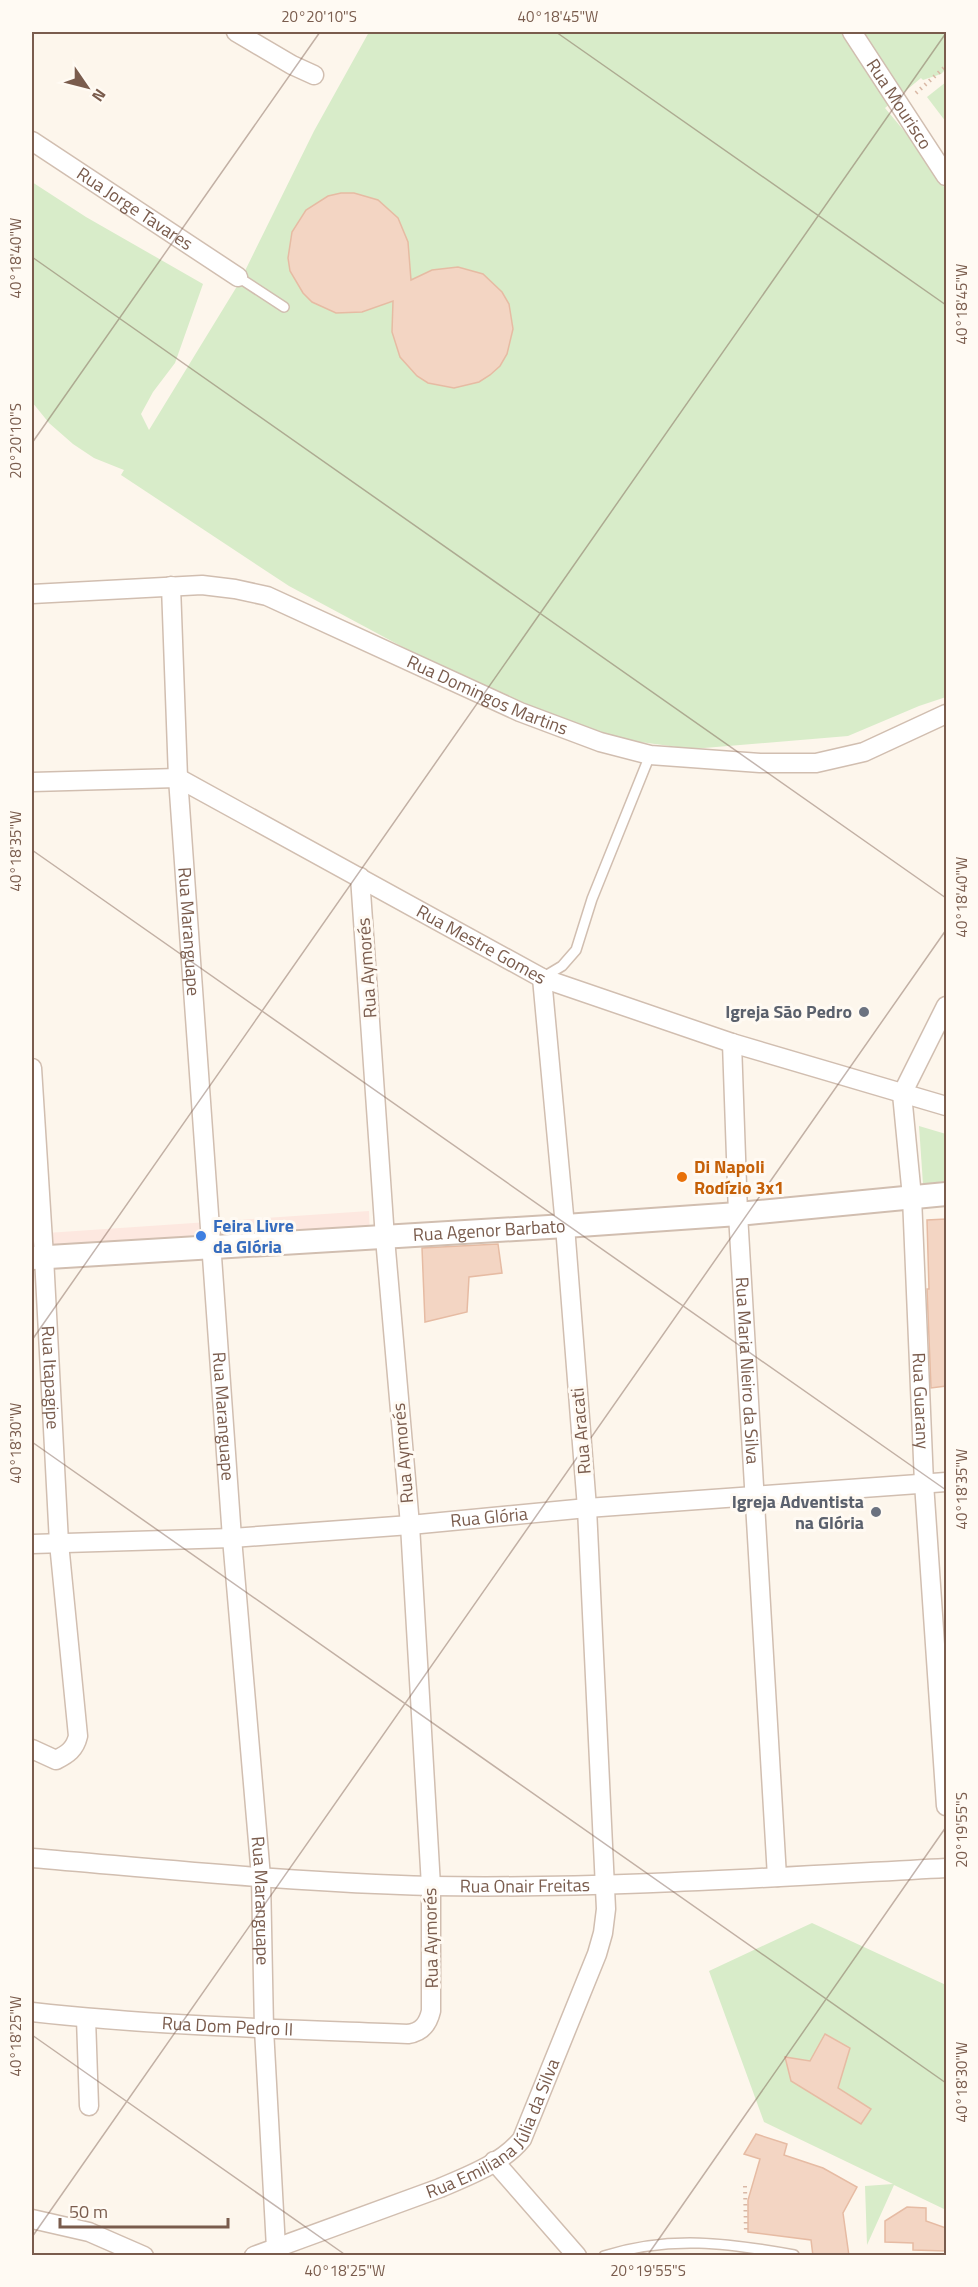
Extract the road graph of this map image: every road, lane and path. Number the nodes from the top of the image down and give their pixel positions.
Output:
1 (236, 32) edge
2 (852, 32) edge
3 (946, 66) edge
4 (314, 75) dead end
5 (901, 107) junction
6 (32, 141) edge
7 (946, 176) edge
8 (238, 277) joint
9 (284, 307) dead end
10 (171, 586) junction
11 (32, 594) edge
12 (946, 714) edge
13 (650, 755) junction
14 (178, 778) junction
15 (32, 782) edge
16 (360, 877) junction
17 (542, 978) junction
18 (946, 1006) edge
19 (732, 1043) junction
20 (32, 1068) edge
21 (32, 1079) edge
22 (902, 1094) junction
23 (946, 1106) edge
24 (946, 1194) edge
25 (912, 1197) junction
26 (738, 1214) junction
27 (565, 1226) junction
28 (384, 1238) junction
29 (213, 1247) junction
30 (38, 1258) edge
31 (946, 1482) edge
32 (924, 1484) junction
33 (755, 1495) junction
34 (587, 1508) junction
35 (410, 1525) junction
36 (232, 1538) junction
37 (58, 1543) junction
38 (32, 1544) edge
39 (32, 1749) edge
40 (946, 1806) edge
41 (32, 1858) edge
42 (946, 1868) edge
43 (261, 1877) junction
44 (777, 1877) junction
45 (605, 1884) junction
46 (430, 1886) junction
47 (32, 2012) edge
48 (86, 2018) junction
49 (424, 2027) joint
50 (264, 2029) junction
51 (89, 2106) dead end
52 (494, 2161) junction
53 (745, 2186) dead end
54 (32, 2219) edge
55 (746, 2247) junction
56 (277, 2252) edge
57 (794, 2255) edge
58 (144, 2256) edge
59 (254, 2256) edge
60 (577, 2256) edge
61 (604, 2256) edge

1 - 4 street
2 - 5 street, Rua Mourisco
3 - 5 path
5 - 7 street, Rua Mourisco
6 - 8 street, Rua Jorge Tavares
8 - 9 lane
10 - 11 street, Rua Domingos Martins
10 - 13 street, Rua Domingos Martins
10 - 14 street, Rua Maranguape
12 - 13 street, Rua Domingos Martins
13 - 17 lane
14 - 15 street
14 - 16 street, Rua Mestre Gomes
14 - 29 street, Rua Maranguape
16 - 17 street, Rua Mestre Gomes
16 - 28 street, Rua Aymorés
17 - 19 street, Rua Mestre Gomes
17 - 27 street, Rua Aracati
18 - 22 street
19 - 22 street, Rua Mestre Gomes
19 - 26 street, Rua Maria Nieiro da Silva
20 - 21 street, Rua Itapagipe
21 - 30 street, Rua Itapagipe
22 - 23 street, Rua Mestre Gomes
22 - 25 street, Rua Guarany
24 - 25 street, Rua Agenor Barbato
25 - 26 street, Rua Agenor Barbato
25 - 32 street, Rua Guarany
26 - 27 street, Rua Agenor Barbato
26 - 33 street, Rua Maria Nieiro da Silva
27 - 28 street, Rua Agenor Barbato
27 - 34 street, Rua Aracati
28 - 29 street, Rua Agenor Barbato
28 - 35 street, Rua Aymorés
29 - 30 street, Rua Agenor Barbato
29 - 36 street, Rua Maranguape
30 - 37 street, Rua Itapagipe
31 - 32 street, Rua Glória
32 - 33 street, Rua Glória
32 - 40 street, Rua Guarany
33 - 34 street, Rua Glória
33 - 44 street, Rua Maria Nieiro da Silva
34 - 35 street, Rua Glória
34 - 45 street, Rua Aracati
35 - 36 street, Rua Glória
35 - 46 street, Rua Aymorés
36 - 37 street, Rua Glória
36 - 43 street, Rua Maranguape
37 - 38 street, Rua Glória
37 - 39 street, Rua Itapagipe
41 - 43 street, Rua Onair Freitas
42 - 44 street, Rua Onair Freitas
43 - 46 street, Rua Onair Freitas
43 - 50 street, Rua Maranguape
44 - 45 street, Rua Onair Freitas
45 - 46 street, Rua Onair Freitas
45 - 52 street, Rua Emiliana Júlia da Silva
46 - 49 street, Rua Aymorés
47 - 48 street, Rua Dom Pedro II
48 - 50 street, Rua Dom Pedro II
48 - 51 street
49 - 50 street, Rua Dom Pedro II
50 - 56 street, Rua Maranguape
52 - 56 street, Rua Emiliana Júlia da Silva
52 - 60 street
53 - 55 path
54 - 58 street
55 - 57 lane
55 - 61 lane
56 - 59 street, Rua Emiliana Júlia da Silva

